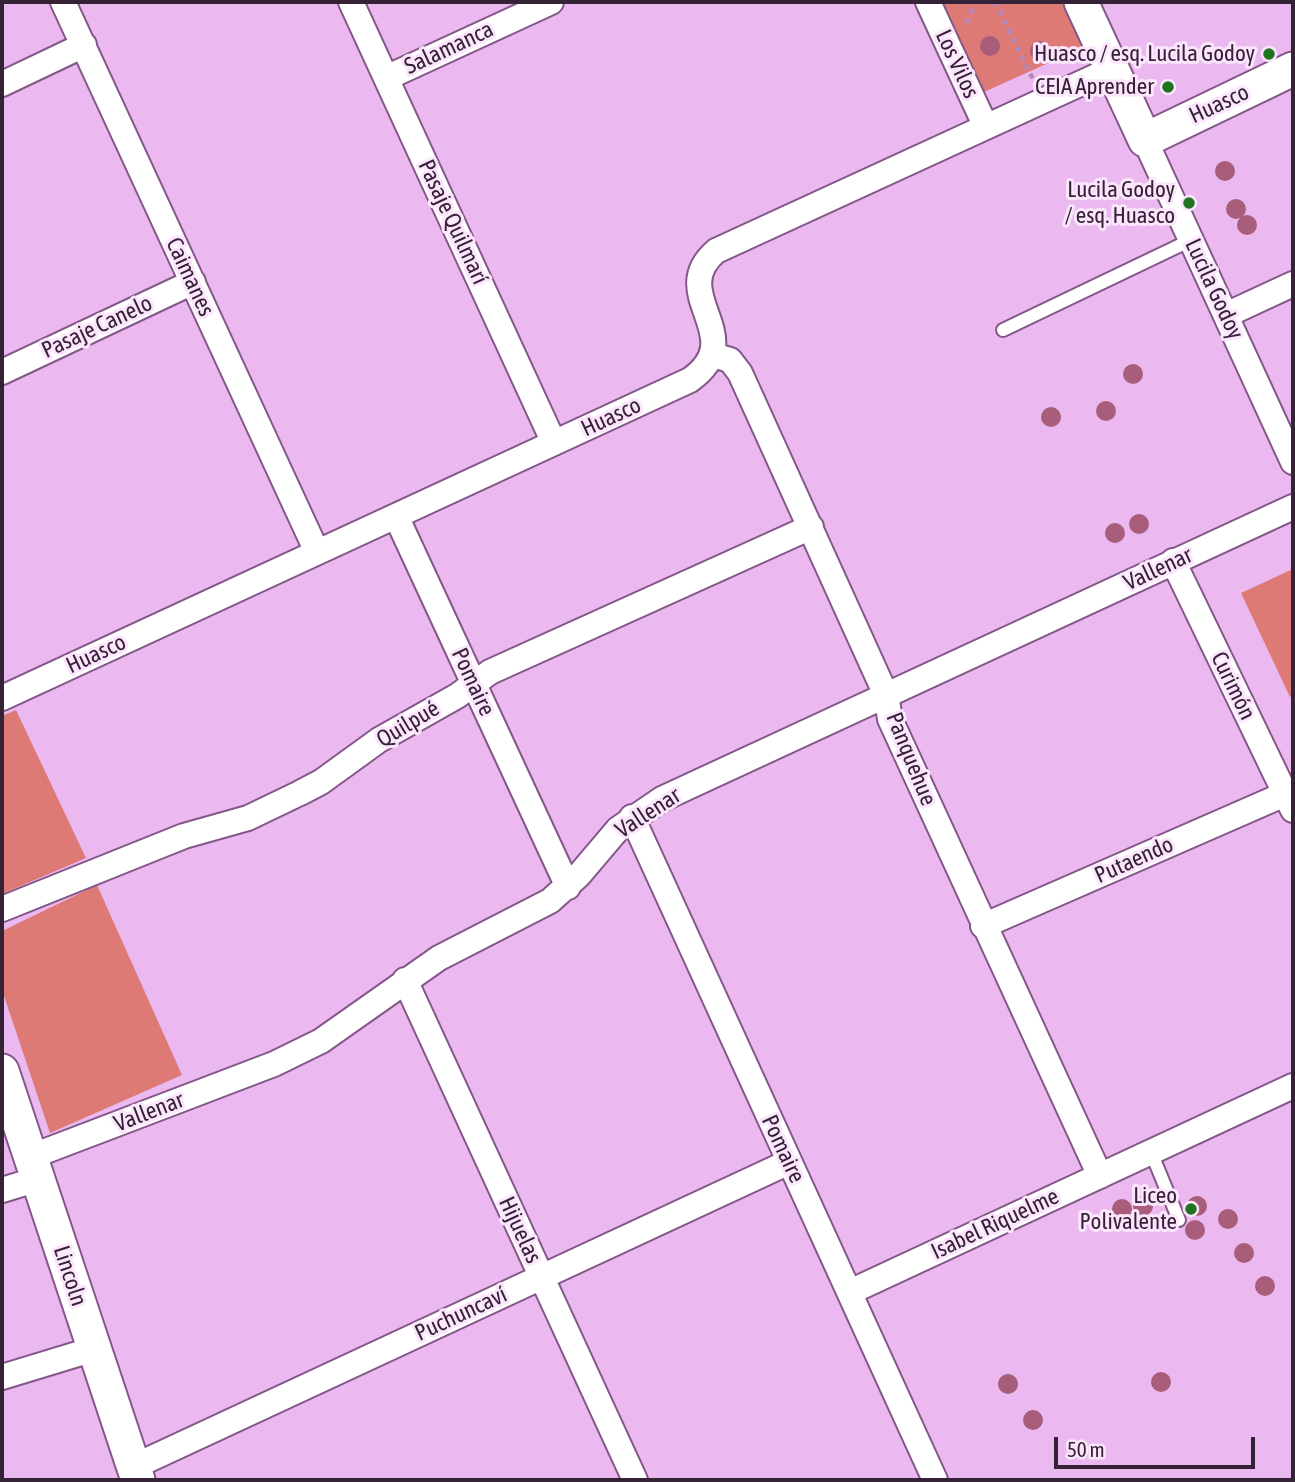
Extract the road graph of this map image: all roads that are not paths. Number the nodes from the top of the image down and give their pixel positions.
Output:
1 (63, 2) edge
2 (351, 2) edge
3 (551, 2) edge
4 (928, 2) edge
5 (1081, 2) edge
6 (83, 46) junction
7 (1112, 69) junction
8 (1293, 69) edge
9 (386, 78) junction
10 (2, 84) edge
11 (986, 127) junction
12 (1145, 139) junction
13 (1191, 240) junction
14 (193, 282) junction
15 (1293, 284) edge
16 (1226, 315) junction
17 (1003, 330) dead end
18 (713, 355) junction
19 (2, 372) edge
20 (554, 443) junction
21 (1293, 462) edge
22 (1293, 507) edge
23 (396, 516) junction
24 (811, 527) junction
25 (317, 552) junction
26 (1174, 561) junction
27 (474, 684) junction
28 (886, 695) junction
29 (2, 698) edge
30 (1289, 802) edge
31 (632, 817) junction
32 (568, 887) junction
33 (2, 909) edge
34 (983, 926) junction
35 (405, 980) junction
36 (2, 1071) edge
37 (1293, 1086) edge
38 (1151, 1152) junction
39 (789, 1162) junction
40 (34, 1168) junction
41 (1100, 1176) junction
42 (2, 1190) edge
43 (1179, 1220) dead end
44 (541, 1277) junction
45 (850, 1292) junction
46 (94, 1349) junction
47 (2, 1377) edge
48 (136, 1474) edge
49 (635, 1480) edge
50 (935, 1480) edge

1 - 6 street, Caimanes
2 - 9 street, Pasaje Quilmarí
3 - 9 street, Salamanca
4 - 11 street, Los Vilos
5 - 7 street, Lucila Godoy
6 - 10 street
6 - 14 street, Caimanes
7 - 11 street
7 - 12 street, Lucila Godoy
8 - 12 street, Huasco
9 - 20 street, Pasaje Quilmarí
11 - 18 street
12 - 13 street, Lucila Godoy
13 - 16 street, Lucila Godoy
13 - 17 lane
14 - 19 street, Pasaje Canelo
14 - 25 street, Caimanes
15 - 16 street
16 - 21 street, Lucila Godoy
18 - 20 street, Huasco
18 - 24 street, Panquehue
20 - 23 street, Huasco
22 - 26 street, Vallenar
23 - 25 street, Huasco
23 - 27 street, Pomaire
24 - 27 street, Quilpué
24 - 28 street, Panquehue
25 - 29 street, Huasco
26 - 28 street, Vallenar
26 - 30 street, Curimón
27 - 32 street, Pomaire
27 - 33 street, Quilpué
28 - 31 street, Vallenar
28 - 34 street, Panquehue
30 - 34 street, Putaendo
31 - 32 street, Vallenar
31 - 39 street, Pomaire
32 - 35 street, Vallenar
34 - 41 street, Panquehue
35 - 40 street, Vallenar
35 - 44 street, Hijuelas
36 - 40 street, Lincoln
37 - 38 street, Isabel Riquelme
38 - 41 street, Isabel Riquelme
38 - 43 lane
39 - 44 street, Puchuncaví
39 - 45 street, Pomaire
40 - 42 street, Vallenar
40 - 46 street, Lincoln
41 - 45 street, Isabel Riquelme
44 - 48 street, Puchuncaví
44 - 49 street, Hijuelas
45 - 50 street, Pomaire
46 - 47 street
46 - 48 street, Lincoln

